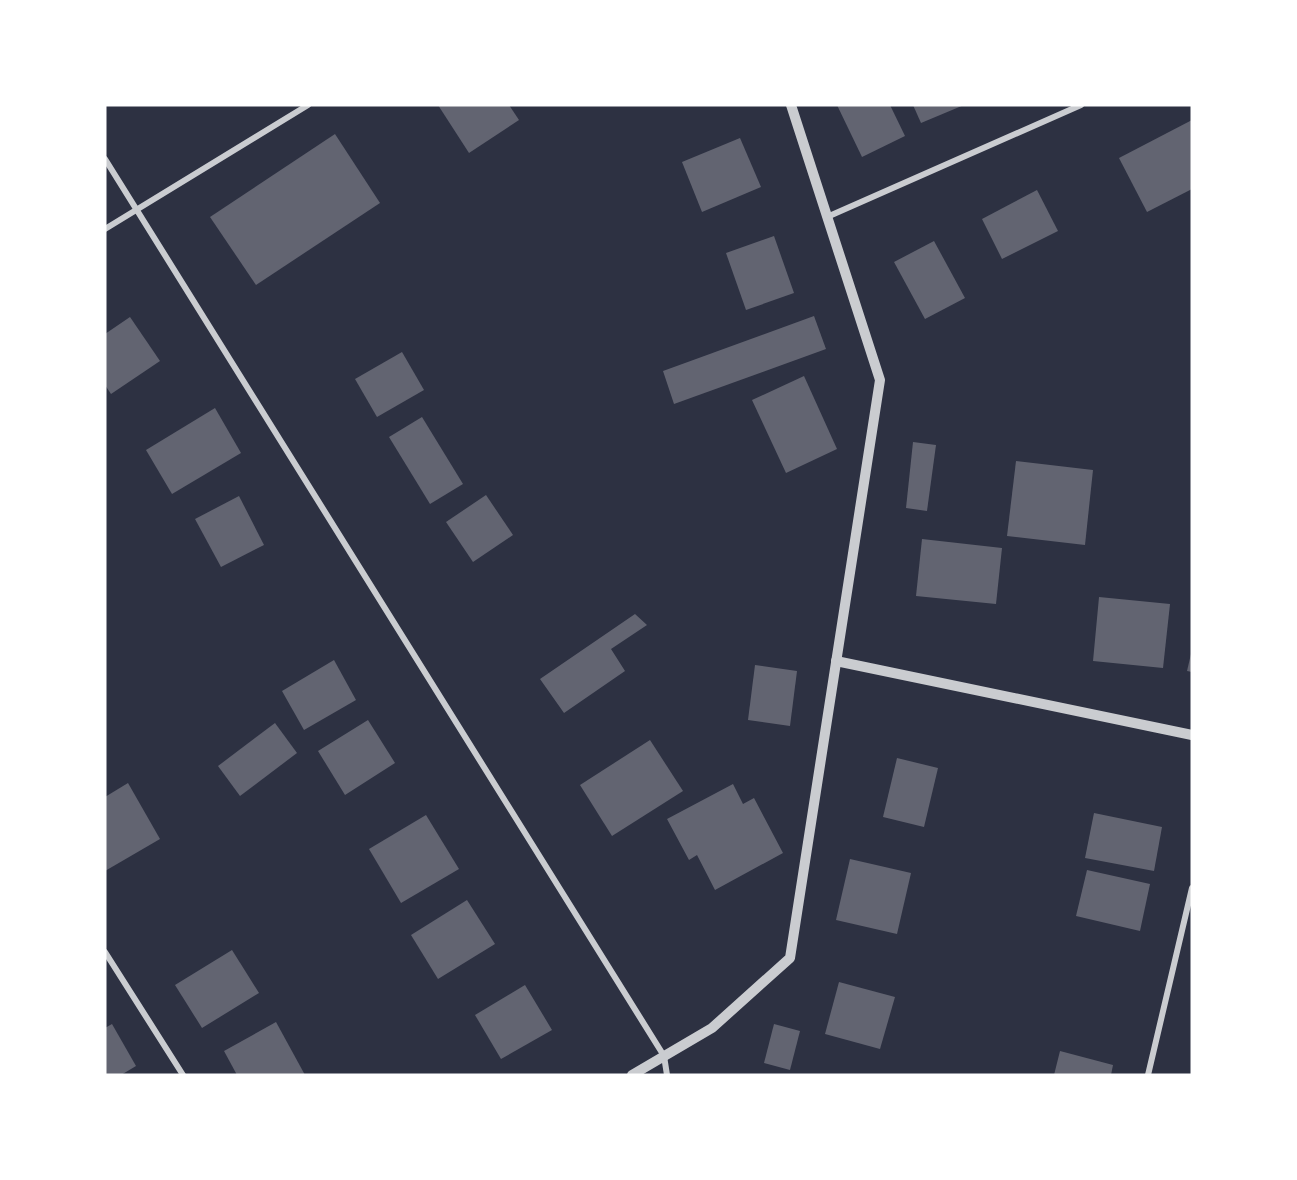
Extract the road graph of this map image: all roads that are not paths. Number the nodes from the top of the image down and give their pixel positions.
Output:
1 (308, 105) edge
2 (791, 105) edge
3 (1082, 105) edge
4 (105, 159) edge
5 (137, 208) junction
6 (827, 217) junction
7 (105, 229) edge
8 (836, 661) junction
9 (1192, 735) edge
10 (1192, 888) edge
11 (105, 952) edge
12 (664, 1056) junction
13 (183, 1075) edge
14 (632, 1075) edge
15 (667, 1075) edge
16 (1148, 1075) edge

1 - 5 street
2 - 6 street
3 - 6 street
4 - 5 street
5 - 7 street
5 - 12 street
6 - 8 street
8 - 9 street
8 - 12 street
10 - 16 street
11 - 13 street
12 - 14 street
12 - 15 street

